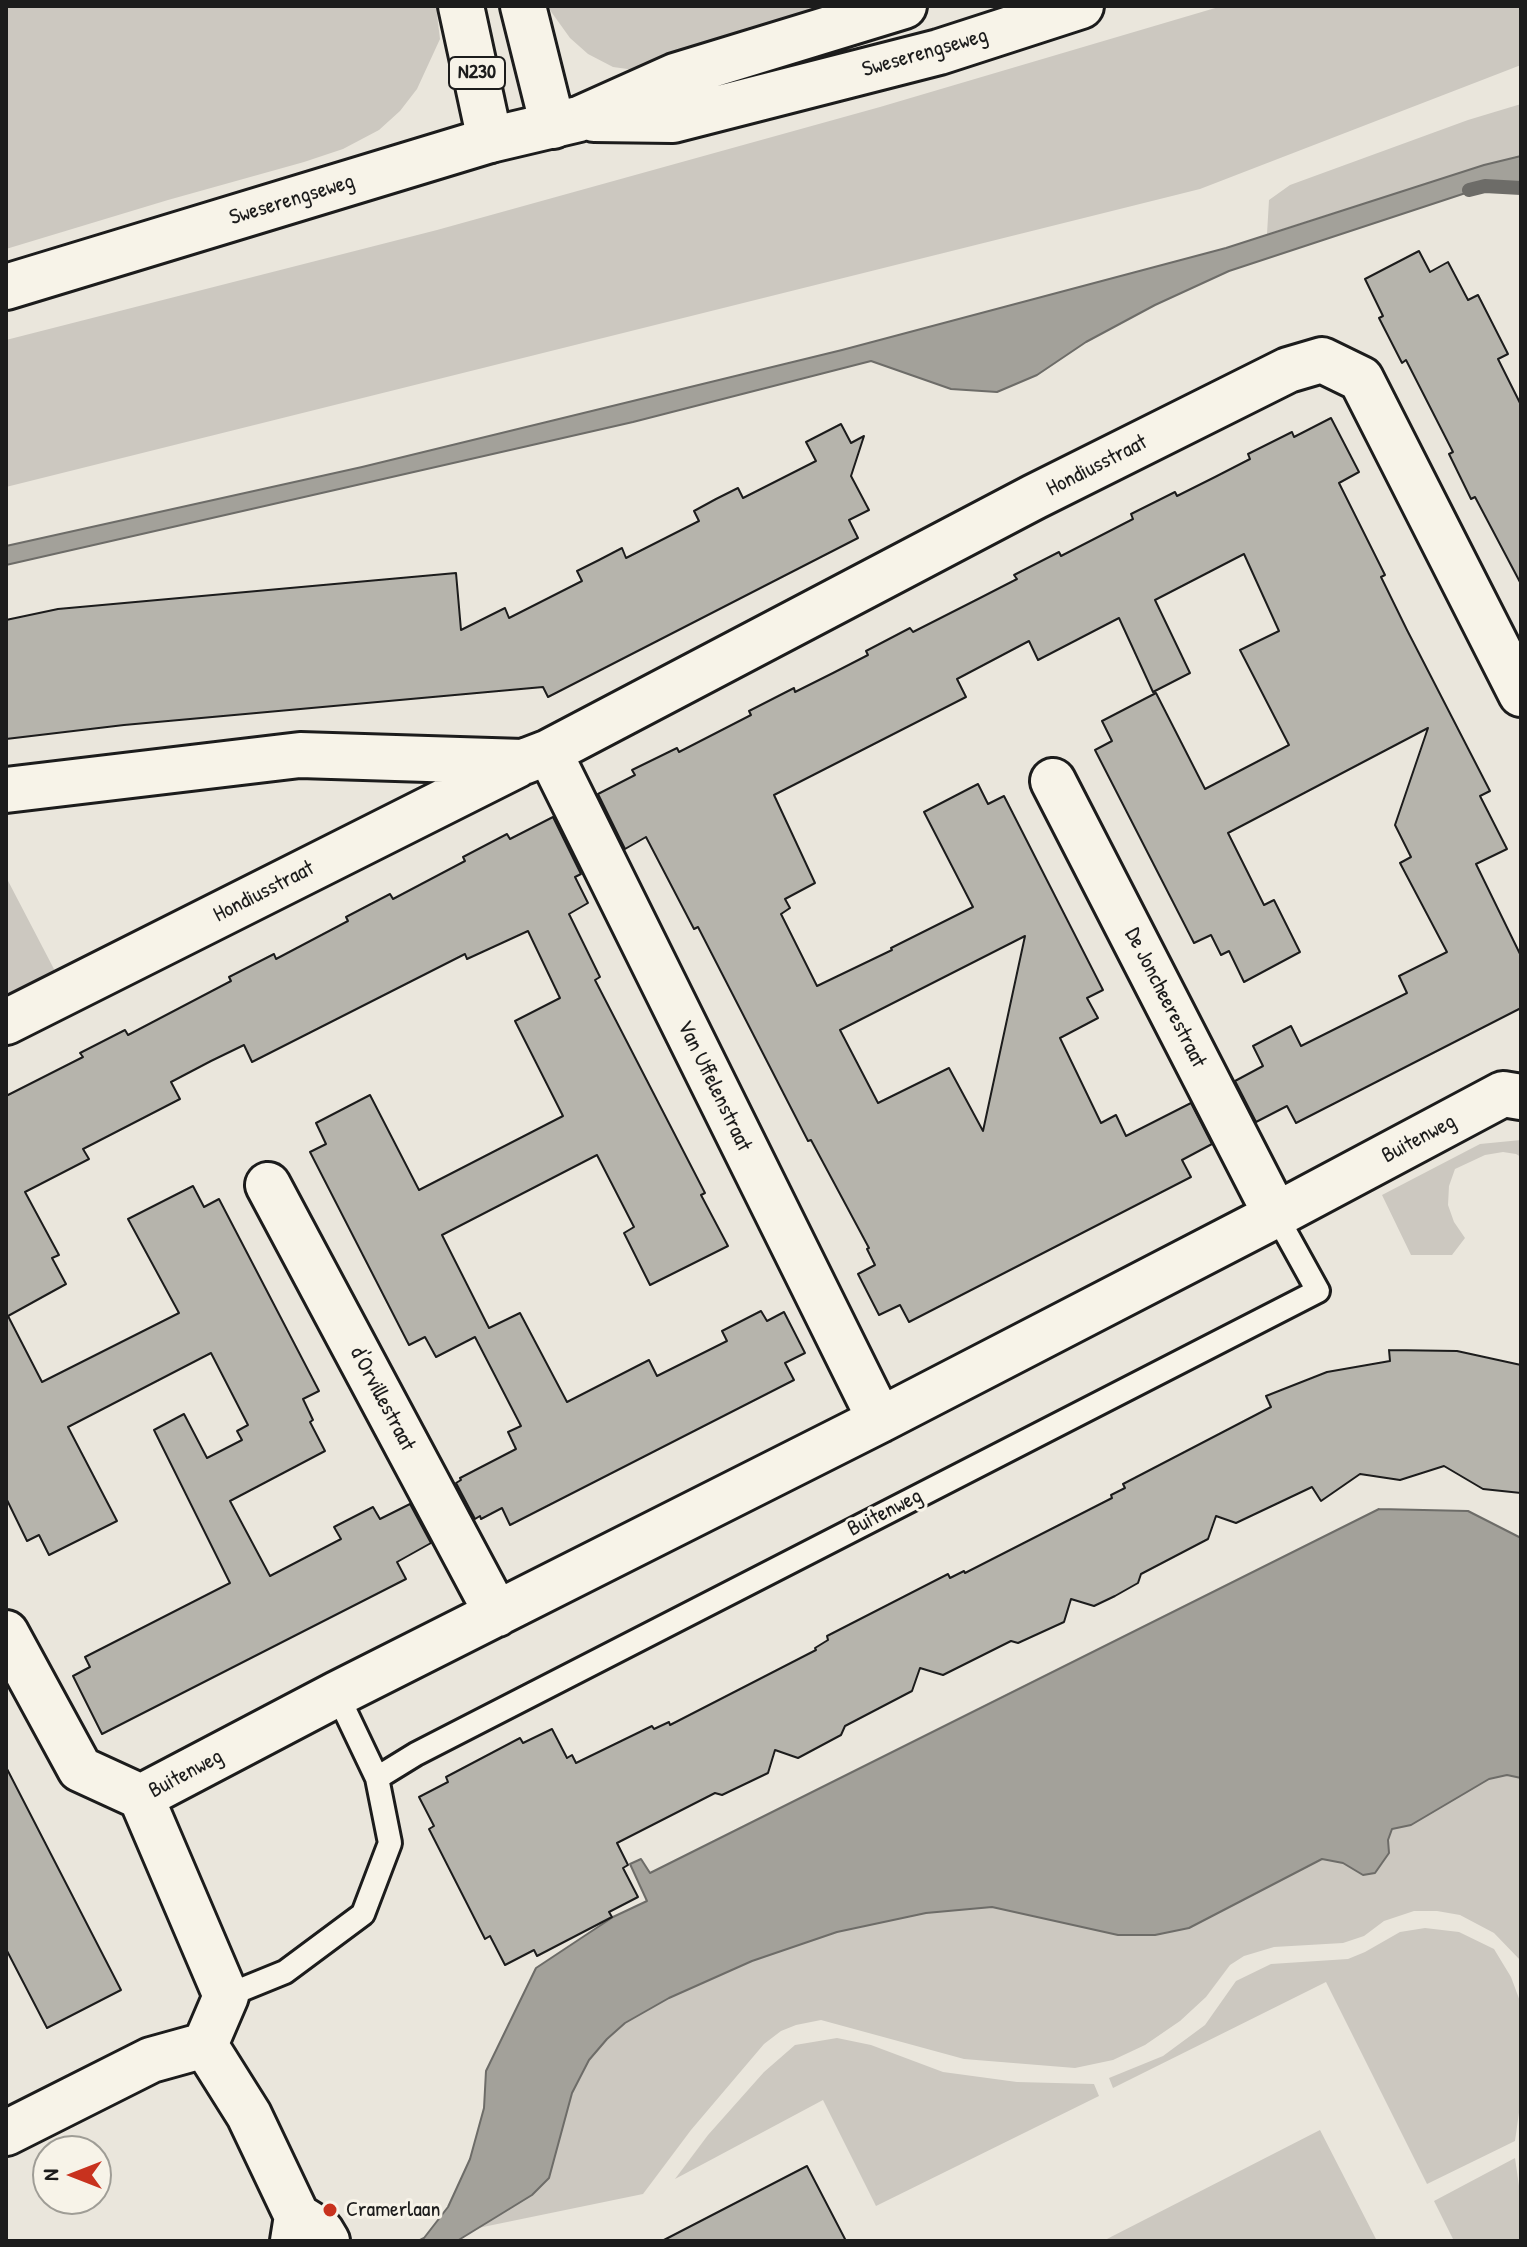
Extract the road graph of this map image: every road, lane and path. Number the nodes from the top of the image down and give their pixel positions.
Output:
1 (461, 6) edge
2 (523, 6) edge
3 (904, 6) edge
4 (1081, 6) edge
5 (566, 122) junction
6 (490, 140) junction
7 (6, 287) edge
8 (1521, 694) edge
9 (536, 757) junction
10 (1053, 781) dead end
11 (6, 790) edge
12 (6, 1022) edge
13 (1521, 1097) edge
14 (268, 1185) dead end
15 (1276, 1215) junction
16 (880, 1420) junction
17 (497, 1614) junction
18 (6, 1633) edge
19 (337, 1694) junction
20 (377, 1778) junction
21 (141, 1797) junction
22 (226, 1996) junction
23 (205, 2045) junction
24 (6, 2133) edge
25 (309, 2232) edge

1 - 6 street, N230
2 - 5 street, N230
3 - 5 street, Sweserengseweg
4 - 5 street, Sweserengseweg
5 - 6 street, Sweserengseweg
6 - 7 street, Sweserengseweg
8 - 9 street, Hondiusstraat
9 - 11 street, Hondiusstraat
9 - 12 street, Hondiusstraat
9 - 16 street, Van Uffelenstraat
10 - 15 street, De Joncheerestraat
13 - 15 street, Buitenweg
14 - 17 street, d'Orvillestraat
15 - 16 street, Buitenweg
15 - 20 lane, Buitenweg
16 - 17 street, Buitenweg
17 - 19 street, Buitenweg
18 - 21 street
19 - 20 lane
19 - 21 street, Buitenweg
20 - 22 lane
21 - 22 street, Buitenweg
22 - 23 street
23 - 24 street
23 - 25 street

